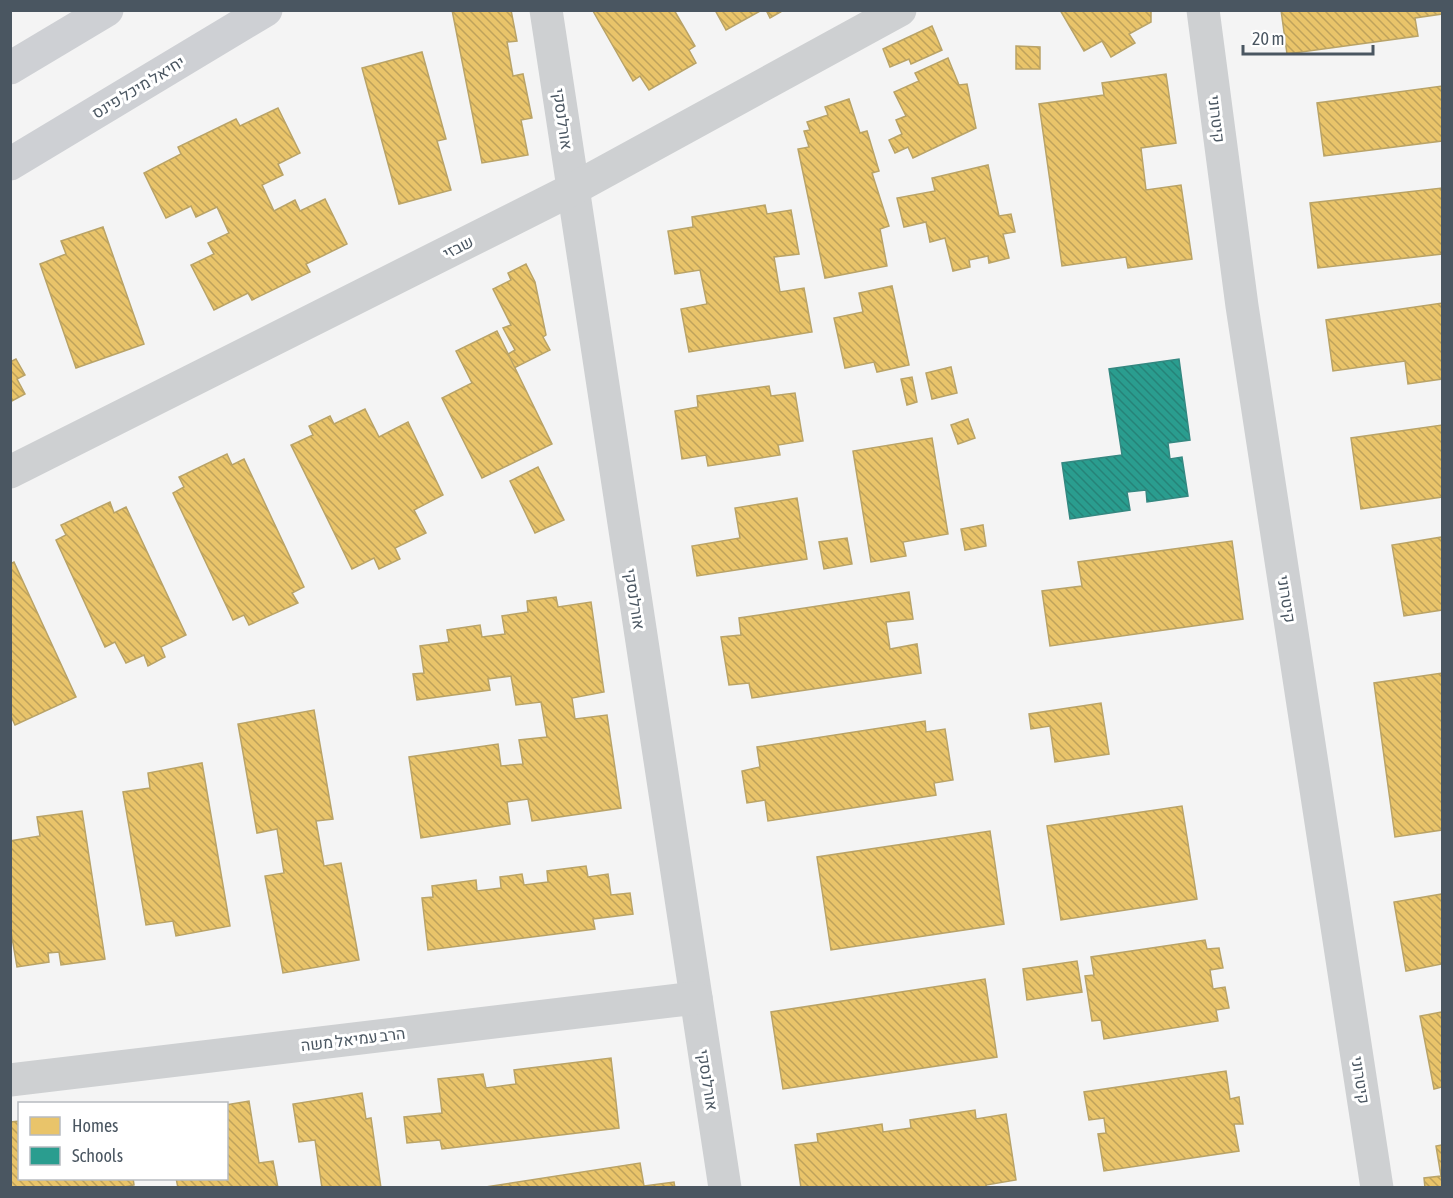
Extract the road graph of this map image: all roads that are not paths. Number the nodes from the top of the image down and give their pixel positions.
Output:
1 (107, 10) edge
2 (266, 10) edge
3 (546, 10) edge
4 (900, 10) edge
5 (1203, 10) edge
6 (10, 68) edge
7 (10, 164) edge
8 (573, 189) junction
9 (10, 472) edge
10 (696, 998) junction
11 (10, 1080) edge
12 (725, 1188) edge
13 (1377, 1188) edge

1 - 6 main road
2 - 7 main road, יחיאל מיכל פינס
3 - 8 street, אורלנסקי
4 - 8 street, שבזי
5 - 13 street, קיטרוני
8 - 9 street, שבזי
8 - 10 street, אורלנסקי
10 - 11 street, הרב עמיאל משה
10 - 12 street, אורלנסקי

